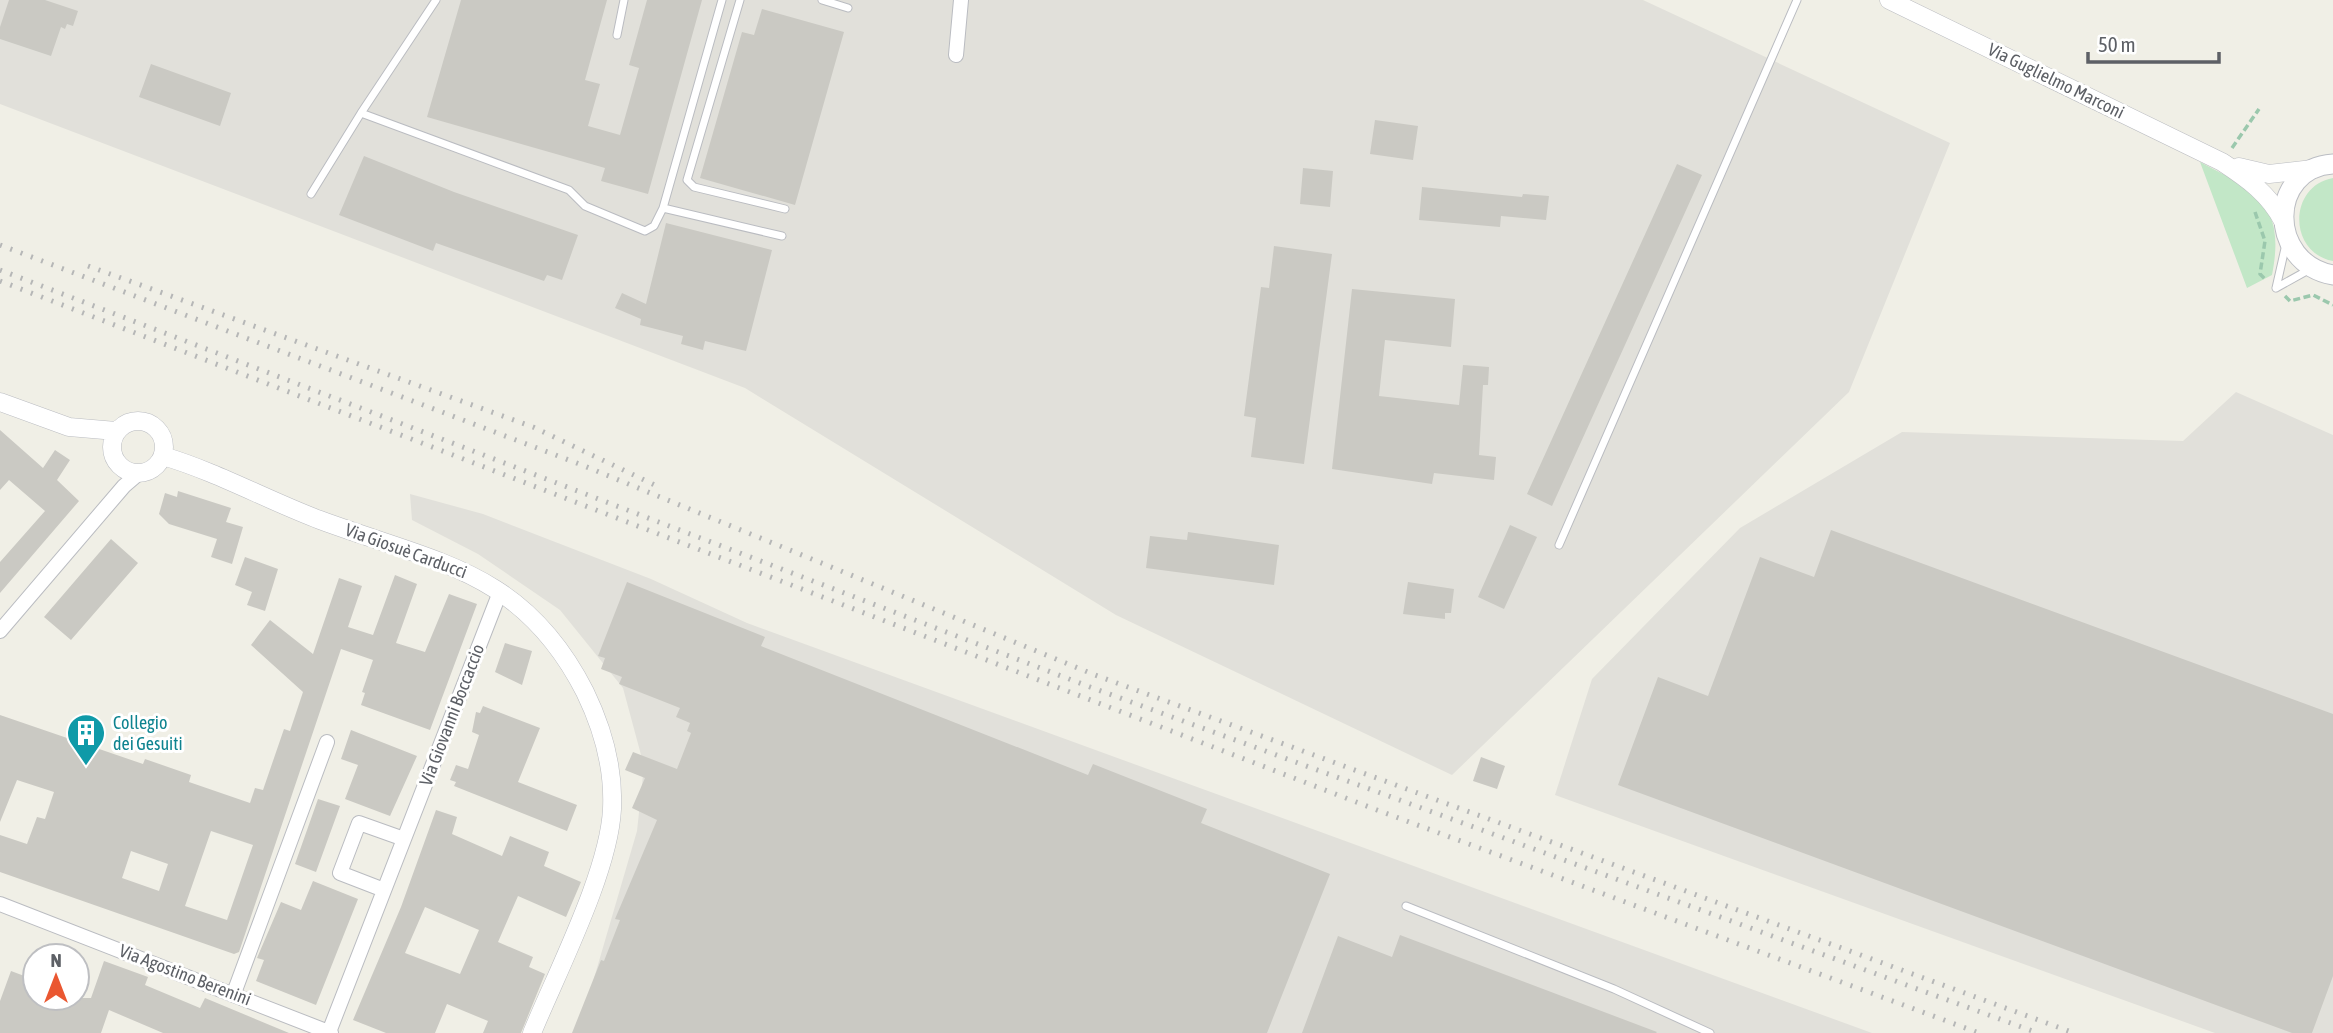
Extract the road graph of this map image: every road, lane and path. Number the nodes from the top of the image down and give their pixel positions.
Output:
1 (436, 0) edge
2 (624, 0) edge
3 (722, 0) edge
4 (740, 0) edge
5 (821, 0) edge
6 (961, 0) edge
7 (1797, 0) edge
8 (1889, 0) edge
9 (1906, 5) edge
10 (848, 8) dead end
11 (617, 35) dead end
12 (956, 55) dead end
13 (2259, 109) dead end
14 (361, 113) junction
15 (2222, 162) junction
16 (2333, 164) edge
17 (2313, 169) junction
18 (311, 194) dead end
19 (663, 208) junction
20 (785, 209) dead end
21 (2285, 230) junction
22 (782, 236) dead end
23 (2312, 268) junction
24 (2333, 275) edge
25 (0, 402) edge
26 (116, 431) junction
27 (163, 456) junction
28 (138, 474) junction
29 (1559, 545) dead end
30 (500, 592) junction
31 (0, 631) edge
32 (327, 741) dead end
33 (404, 839) junction
34 (384, 890) junction
35 (0, 904) edge
36 (1406, 906) dead end
37 (234, 993) junction
38 (330, 1033) edge
39 (532, 1033) edge
40 (1710, 1033) edge

1 - 14 lane
2 - 11 lane
3 - 19 lane
4 - 20 lane
5 - 10 lane
6 - 12 street
7 - 29 lane
8 - 9 street, Via Guglielmo Marconi
9 - 15 street, Via Guglielmo Marconi
13 - 15 path
14 - 18 lane
14 - 19 lane
15 - 17 street, Via Guglielmo Marconi
15 - 21 street, Via Guglielmo Marconi
16 - 17 main road
17 - 21 main road
19 - 22 lane
21 - 23 main road
21 - 23 lane
23 - 24 main road
25 - 26 street
26 - 27 street
26 - 28 street
27 - 28 street
27 - 30 street, Via Giosuè Carducci
28 - 31 street
30 - 33 street, Via Giovanni Boccaccio
30 - 39 street, Via Giosuè Carducci
32 - 37 street
33 - 34 street, Via Giovanni Boccaccio
33 - 34 street
34 - 38 street, Via Giovanni Boccaccio
35 - 37 street, Via Agostino Berenini
36 - 40 lane
37 - 38 street, Via Agostino Berenini

